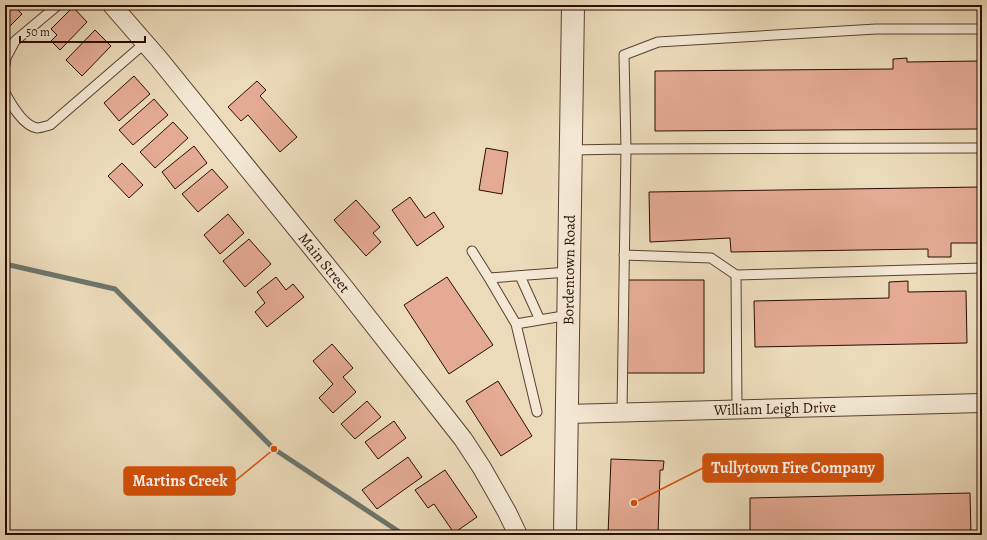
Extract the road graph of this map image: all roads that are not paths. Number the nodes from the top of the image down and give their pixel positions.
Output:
1 (58, 5) edge
2 (112, 5) edge
3 (573, 5) edge
4 (982, 29) edge
5 (145, 43) junction
6 (5, 65) edge
7 (5, 93) edge
8 (982, 148) edge
9 (626, 149) junction
10 (571, 150) junction
11 (472, 252) dead end
12 (624, 254) junction
13 (982, 268) edge
14 (568, 272) junction
15 (736, 275) junction
16 (520, 276) junction
17 (489, 278) junction
18 (569, 315) junction
19 (540, 320) junction
20 (516, 324) junction
21 (982, 403) edge
22 (736, 408) junction
23 (536, 412) dead end
24 (622, 412) junction
25 (567, 414) junction
26 (518, 535) edge
27 (565, 535) edge

1 - 6 lane
2 - 5 street, Main Street
3 - 10 street, Bordentown Road
4 - 9 lane
5 - 7 lane
5 - 26 street, Main Street
8 - 9 lane
9 - 10 lane
9 - 12 lane
10 - 14 street, Bordentown Road
11 - 17 lane
12 - 15 lane
12 - 24 lane
13 - 15 lane
14 - 16 lane
14 - 18 street, Bordentown Road
15 - 22 lane
16 - 17 lane
16 - 19 lane
17 - 20 lane
18 - 19 lane
18 - 25 street, Bordentown Road
19 - 20 lane
20 - 23 lane
21 - 22 street, William Leigh Drive
22 - 24 street, William Leigh Drive
24 - 25 street, William Leigh Drive
25 - 27 street, Bordentown Road

